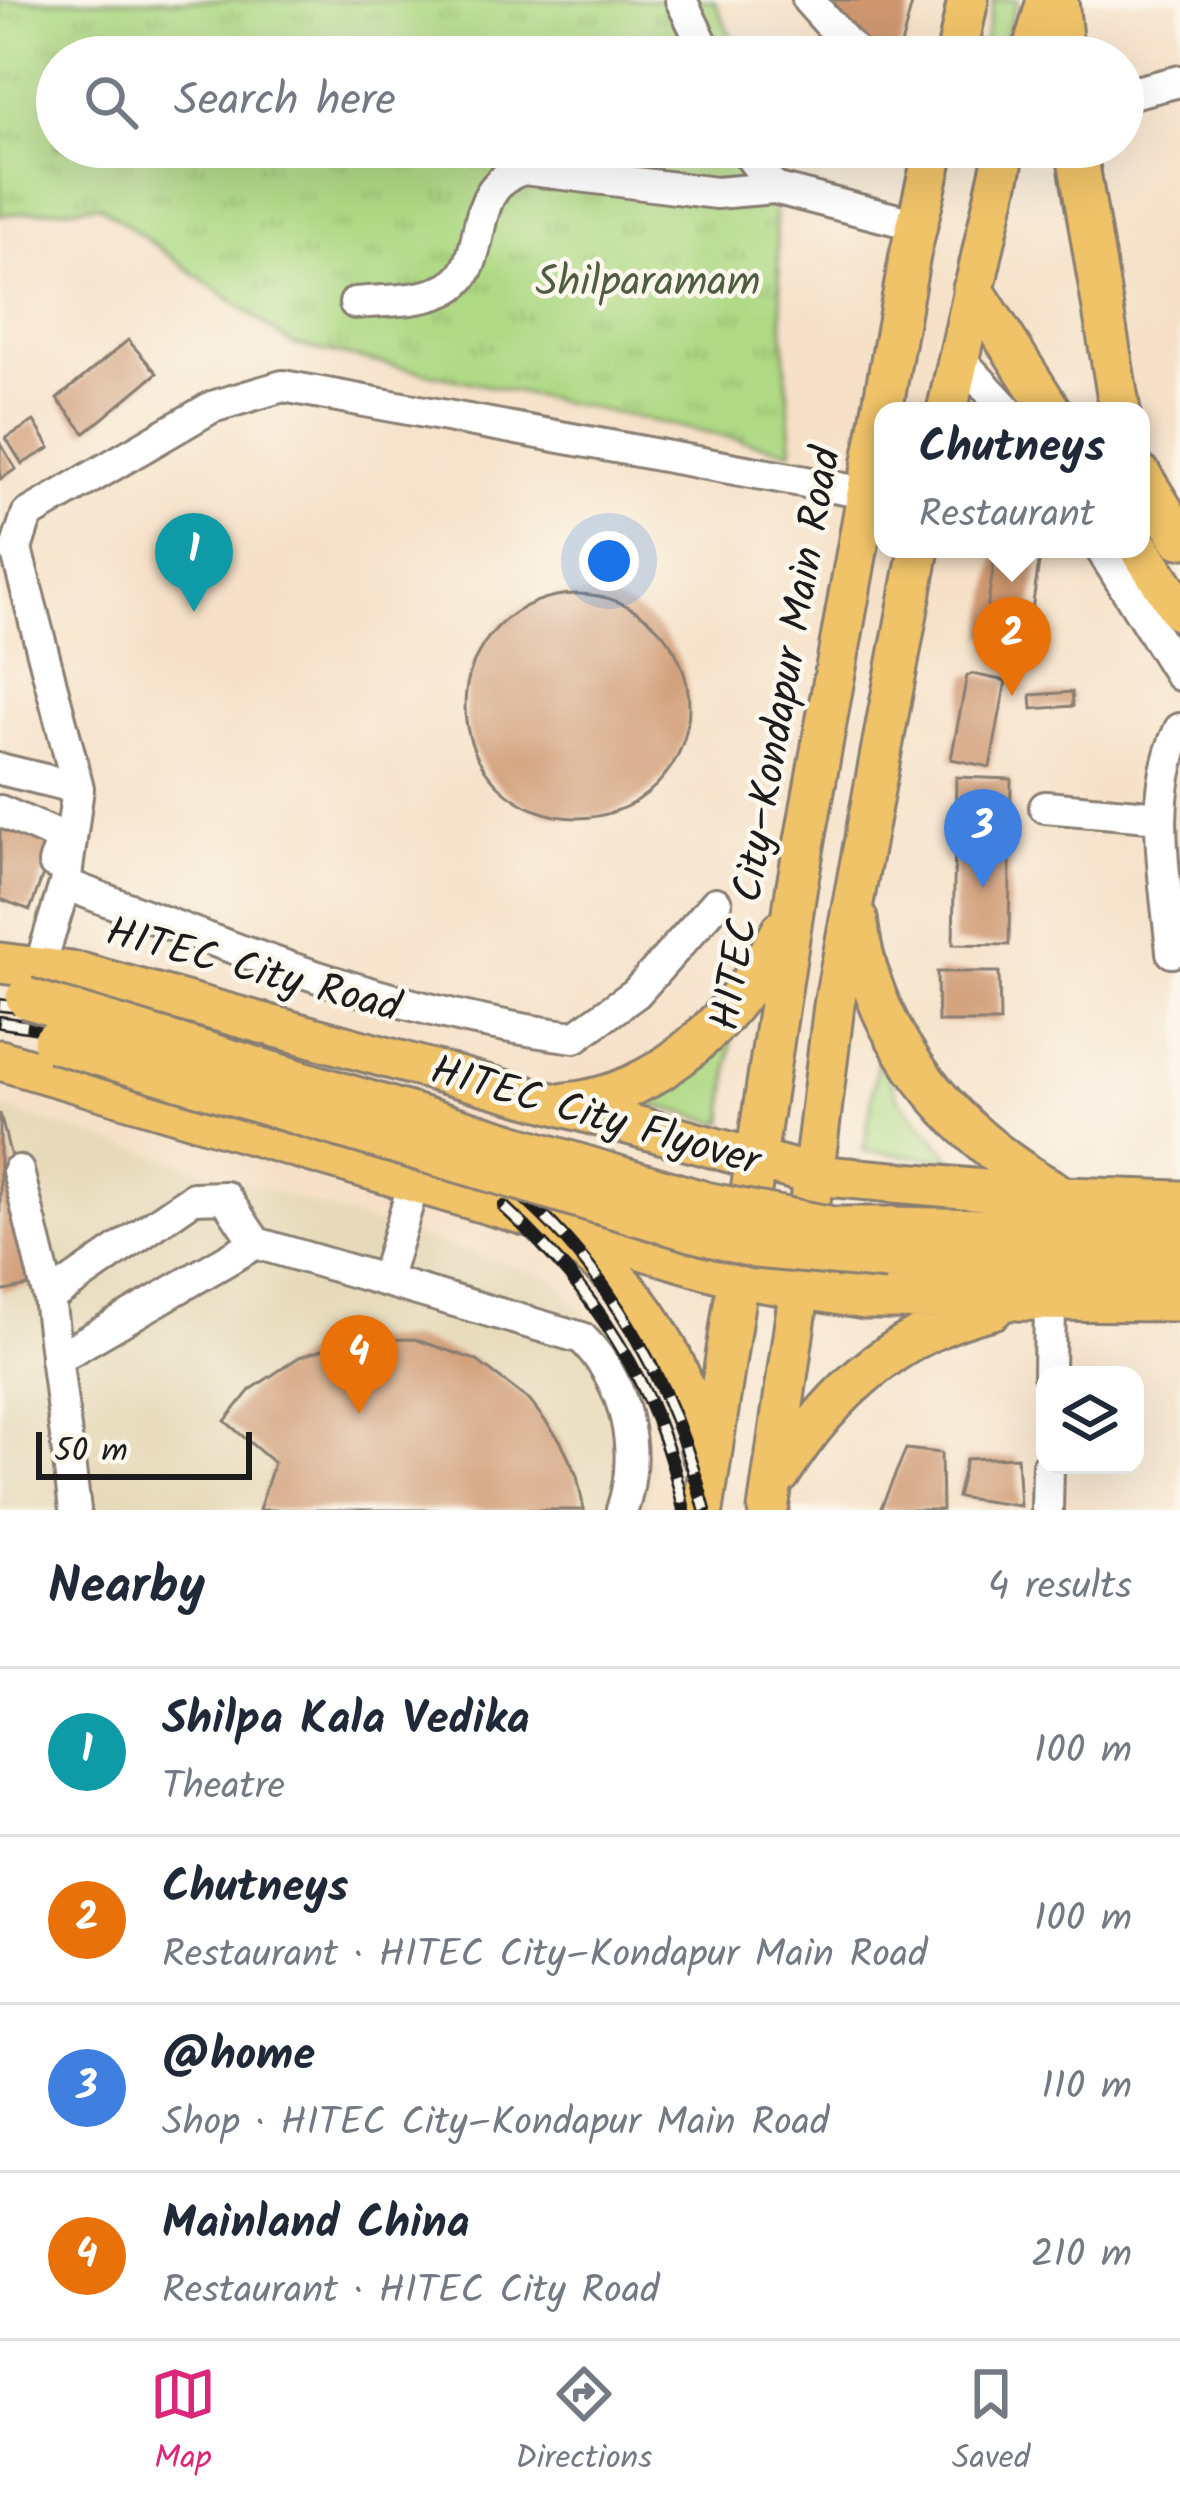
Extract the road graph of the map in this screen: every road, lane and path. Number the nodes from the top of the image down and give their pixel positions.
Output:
1 (681, 0) edge
2 (808, 0) edge
3 (968, 0) edge
4 (1047, 0) edge
5 (1058, 0) edge
6 (699, 36) edge
7 (840, 36) edge
8 (960, 36) edge
9 (1037, 36) edge
10 (1062, 36) edge
11 (1180, 81) edge
12 (1144, 89) edge
13 (759, 168) edge
14 (930, 168) edge
15 (1001, 168) edge
16 (1080, 168) edge
17 (774, 188) junction
18 (917, 225) junction
19 (973, 289) junction
20 (355, 304) dead end
21 (957, 356) junction
22 (883, 402) edge
23 (948, 402) edge
24 (1000, 402) edge
25 (1045, 402) edge
26 (1118, 402) edge
27 (874, 451) edge
28 (1150, 490) edge
29 (866, 493) junction
30 (1180, 538) edge
31 (917, 558) edge
32 (1106, 558) edge
33 (1146, 558) edge
34 (1180, 611) edge
35 (1180, 675) edge
36 (1180, 729) edge
37 (0, 769) edge
38 (78, 788) junction
39 (1045, 807) dead end
40 (0, 811) edge
41 (1161, 817) junction
42 (65, 884) junction
43 (797, 885) junction
44 (854, 896) junction
45 (716, 903) dead end
46 (1172, 952) dead end
47 (17, 977) edge
48 (0, 1038) edge
49 (0, 1060) edge
50 (465, 1079) junction
51 (552, 1104) junction
52 (755, 1163) junction
53 (18, 1171) dead end
54 (813, 1175) junction
55 (429, 1185) junction
56 (1066, 1197) junction
57 (1180, 1201) edge
58 (524, 1215) junction
59 (1180, 1233) edge
60 (256, 1244) junction
61 (1180, 1265) edge
62 (386, 1278) junction
63 (739, 1278) junction
64 (800, 1290) junction
65 (50, 1298) junction
66 (1050, 1298) junction
67 (1180, 1301) edge
68 (56, 1359) junction
69 (1049, 1366) edge
70 (1048, 1474) edge
71 (770, 1499) edge
72 (704, 1500) edge
73 (75, 1510) edge
74 (622, 1510) edge
75 (1048, 1510) edge

1 - 6 street
2 - 7 street
3 - 8 main road
4 - 9 main road
5 - 10 main road
11 - 12 street
13 - 17 street
14 - 18 main road, HITEC City–Kondapur Main Road
15 - 19 main road
16 - 26 main road
17 - 18 street
17 - 20 street
18 - 22 main road, HITEC City–Kondapur Main Road
19 - 21 main road
19 - 25 main road
21 - 23 main road
21 - 24 street
27 - 29 main road, HITEC City–Kondapur Main Road
28 - 30 main road
29 - 38 street
29 - 43 main road, HITEC City–Kondapur Main Road
31 - 44 main road
32 - 35 street
33 - 34 main road
36 - 41 street
37 - 38 street
38 - 42 street
39 - 41 street
40 - 47 street
41 - 46 street
42 - 45 street
42 - 47 street
43 - 51 main road
43 - 52 main road, HITEC City–Kondapur Main Road
44 - 54 main road
44 - 56 main road
47 - 50 main road, HITEC City Road
47 - 59 main road, HITEC City Flyover, bridge
48 - 61 main road, HITEC City Flyover, bridge
49 - 55 main road
50 - 51 main road, HITEC City Road
50 - 55 main road
51 - 52 main road, HITEC City Road
52 - 54 main road, HITEC City Road
52 - 63 main road, HITEC City–Kondapur Main Road
53 - 65 street
54 - 56 main road, HITEC City Road
54 - 64 main road
55 - 58 main road
55 - 62 street
56 - 57 main road, HITEC City Road
58 - 63 main road
58 - 72 main road
60 - 62 street
60 - 65 street
60 - 68 street
62 - 74 street
63 - 64 main road
63 - 72 main road, HITEC City–Kondapur Main Road
64 - 66 main road
64 - 71 main road
65 - 68 street
66 - 67 main road
66 - 69 street
66 - 71 main road
68 - 73 street
70 - 75 street

